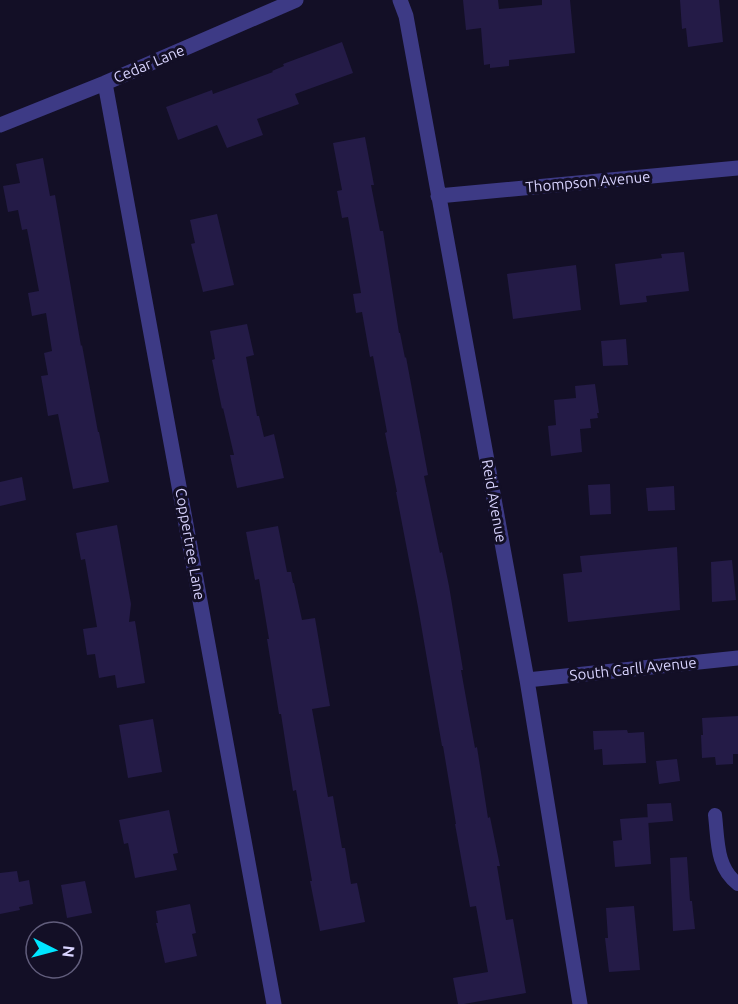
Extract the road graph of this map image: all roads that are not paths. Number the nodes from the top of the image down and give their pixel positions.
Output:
1 (296, 0) edge
2 (400, 0) edge
3 (105, 83) junction
4 (0, 125) edge
5 (738, 168) edge
6 (438, 196) junction
7 (738, 658) edge
8 (527, 680) junction
9 (715, 815) dead end
10 (738, 884) edge
11 (274, 1004) edge
12 (580, 1004) edge

1 - 3 street, Cedar Lane
2 - 6 street, Reid Avenue
3 - 4 street, Cedar Lane
3 - 11 street, Coppertree Lane
5 - 6 street, Thompson Avenue
6 - 8 street, Reid Avenue
7 - 8 street, South Carll Avenue
8 - 12 street, Reid Avenue
9 - 10 lane

